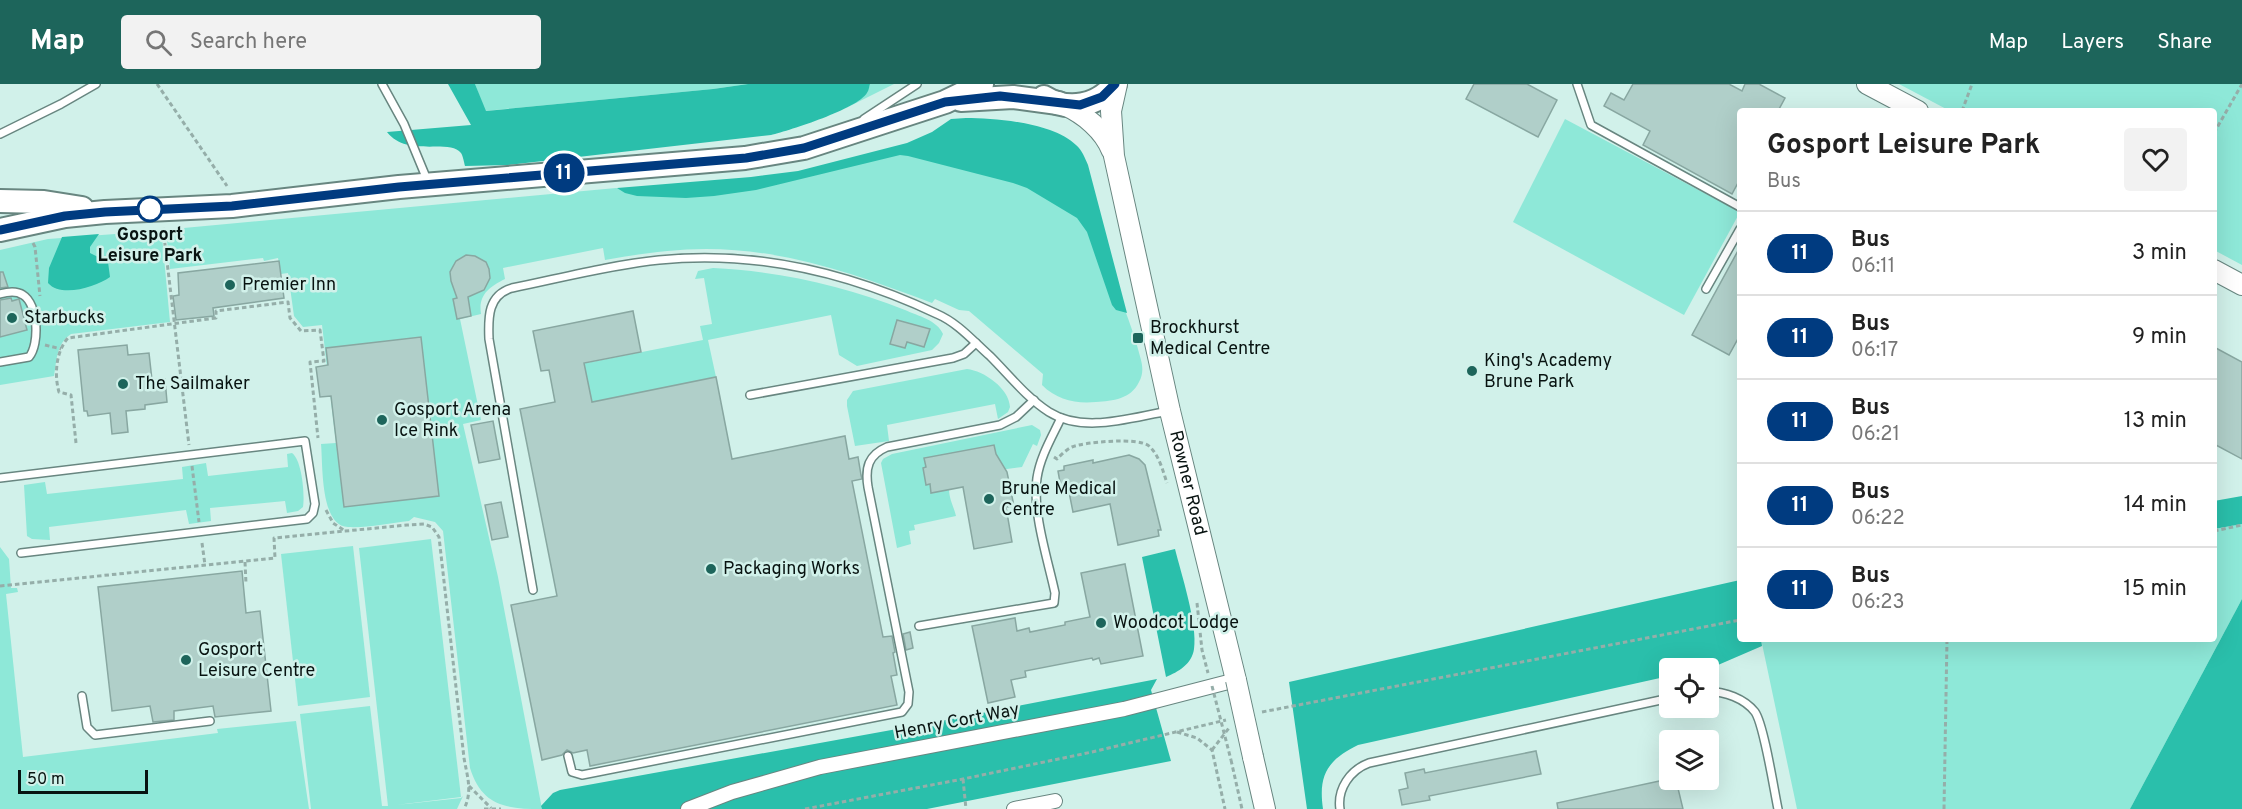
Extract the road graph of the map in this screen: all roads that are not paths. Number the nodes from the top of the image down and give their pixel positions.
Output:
1 (96, 84) edge
2 (382, 84) edge
3 (917, 84) edge
4 (982, 84) edge
5 (1030, 84) edge
6 (1116, 84) edge
7 (1577, 84) edge
8 (1867, 84) edge
9 (945, 102) junction
10 (1061, 104) junction
11 (1911, 108) edge
12 (0, 133) edge
13 (837, 137) junction
14 (1114, 156) junction
15 (429, 184) junction
16 (0, 201) edge
17 (1737, 205) edge
18 (105, 212) junction
19 (65, 216) junction
20 (0, 217) edge
21 (0, 230) edge
22 (1737, 234) edge
23 (2217, 272) edge
24 (2242, 285) edge
25 (1706, 289) dead end
26 (0, 294) edge
27 (976, 343) junction
28 (0, 362) edge
29 (750, 395) dead end
30 (1035, 400) junction
31 (1170, 411) junction
32 (1061, 418) junction
33 (0, 478) edge
34 (21, 553) dead end
35 (533, 590) dead end
36 (919, 626) dead end
37 (1236, 680) junction
38 (1719, 693) edge
39 (82, 696) dead end
40 (1659, 700) edge
41 (210, 721) dead end
42 (568, 756) dead end
43 (1055, 801) dead end
44 (688, 809) edge
45 (1014, 809) edge
46 (1265, 809) edge
47 (1340, 809) edge
48 (1778, 809) edge

1 - 12 lane
2 - 15 lane
3 - 13 lane
4 - 9 main road
5 - 10 main road
6 - 10 main road
6 - 14 main road, Rowner Road
7 - 17 lane
8 - 11 main road
9 - 10 main road
9 - 13 main road
10 - 14 main road, Rowner Road
13 - 15 main road
14 - 31 main road, Rowner Road
15 - 18 main road
16 - 18 main road
18 - 19 main road
19 - 20 main road
19 - 21 main road
22 - 25 lane
23 - 24 main road
26 - 28 lane
27 - 29 lane
27 - 30 lane
27 - 35 lane
30 - 32 lane
30 - 42 lane
31 - 32 lane
31 - 37 main road, Rowner Road
32 - 36 lane
33 - 34 lane
37 - 44 street, Henry Cort Way
37 - 46 main road, Rowner Road, bridge
38 - 48 lane
39 - 41 lane
40 - 47 lane
43 - 45 street

